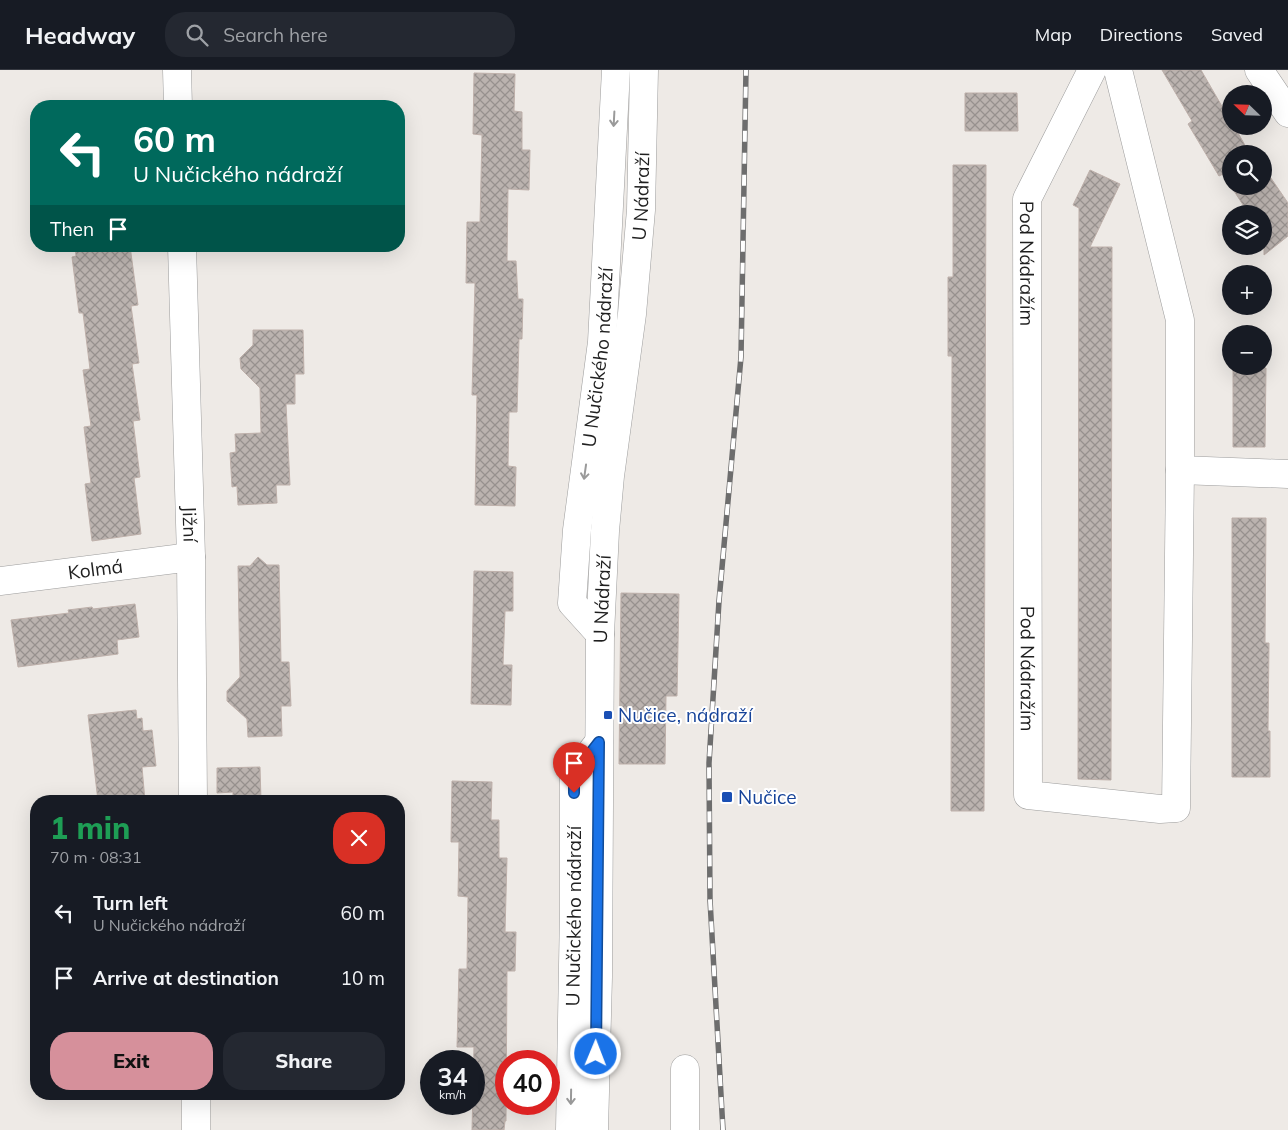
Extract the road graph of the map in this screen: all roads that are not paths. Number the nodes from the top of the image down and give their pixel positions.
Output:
1 (177, 70) edge
2 (616, 70) edge
3 (644, 70) edge
4 (1092, 70) edge
5 (1118, 70) edge
6 (1259, 70) edge
7 (178, 100) edge
8 (1288, 113) edge
9 (182, 252) edge
10 (1180, 470) junction
11 (1288, 474) edge
12 (191, 557) junction
13 (0, 581) edge
14 (600, 634) junction
15 (599, 742) junction
16 (193, 795) edge
17 (685, 1069) dead end
18 (196, 1100) edge
19 (196, 1130) edge
20 (570, 1130) edge
21 (594, 1130) edge
22 (685, 1130) edge

1 - 7 street
2 -> 14 street, U Nučického nádraží
3 - 14 street, U Nádraží
4 - 10 street, Pod Nádražím
5 - 10 street, Pod Nádražím
6 - 8 street
9 - 12 street, Jižní
10 - 11 street
12 - 13 street, Kolmá
12 - 16 street, Jižní
14 - 15 street, U Nádraží
15 -> 20 street, U Nučického nádraží
15 - 21 street, U Nádraží
17 - 22 street
18 - 19 street

